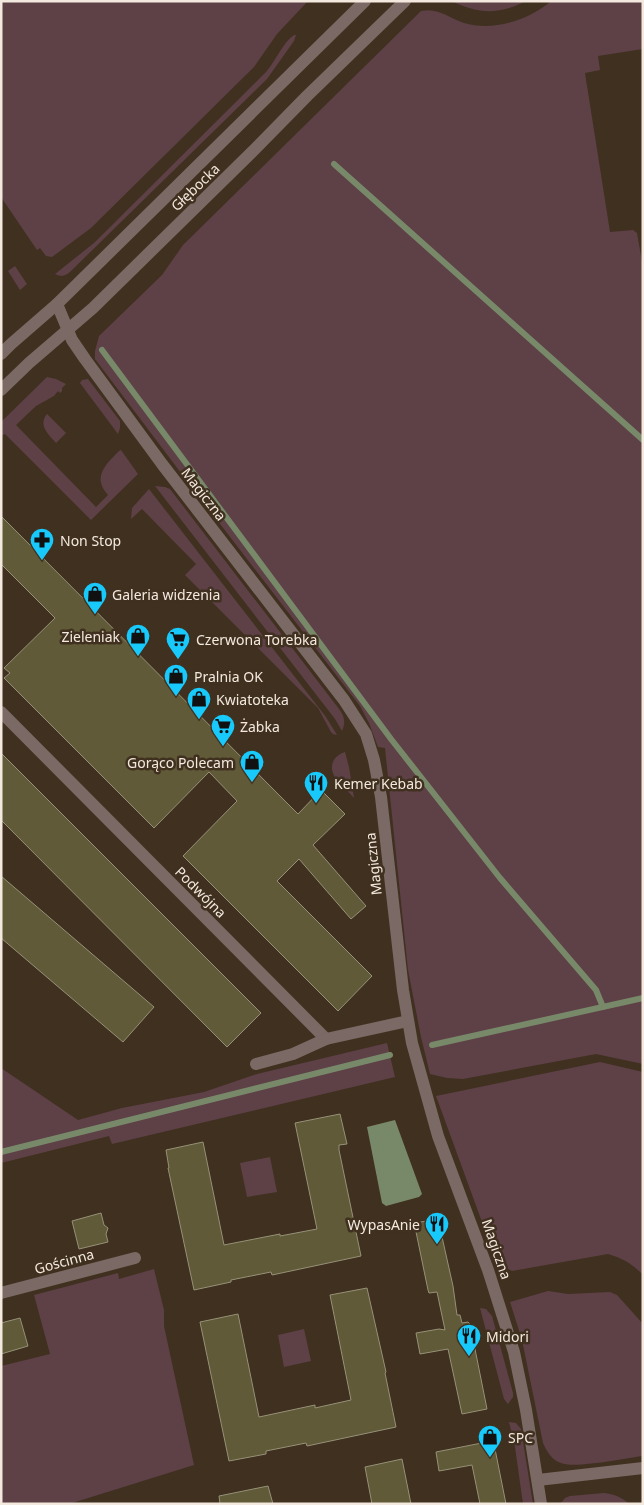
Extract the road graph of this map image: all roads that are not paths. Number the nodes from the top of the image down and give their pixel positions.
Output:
1 (365, 1) edge
2 (405, 1) edge
3 (58, 304) junction
4 (68, 330) junction
5 (1, 354) edge
6 (1, 390) edge
7 (1, 712) edge
8 (408, 1021) junction
9 (326, 1039) junction
10 (256, 1064) dead end
11 (135, 1258) dead end
12 (1, 1293) edge
13 (643, 1468) edge
14 (538, 1480) junction
15 (541, 1504) edge

1 - 3 street, Głębocka
2 - 4 street, Głębocka
3 - 4 street, Magiczna
3 - 5 street, Głębocka
4 - 6 street, Głębocka
4 - 8 street, Magiczna
7 - 9 street, Podwójna
8 - 9 street
8 - 14 street, Magiczna
9 - 10 street
11 - 12 street, Gościnna
13 - 14 street
14 - 15 street, Magiczna

